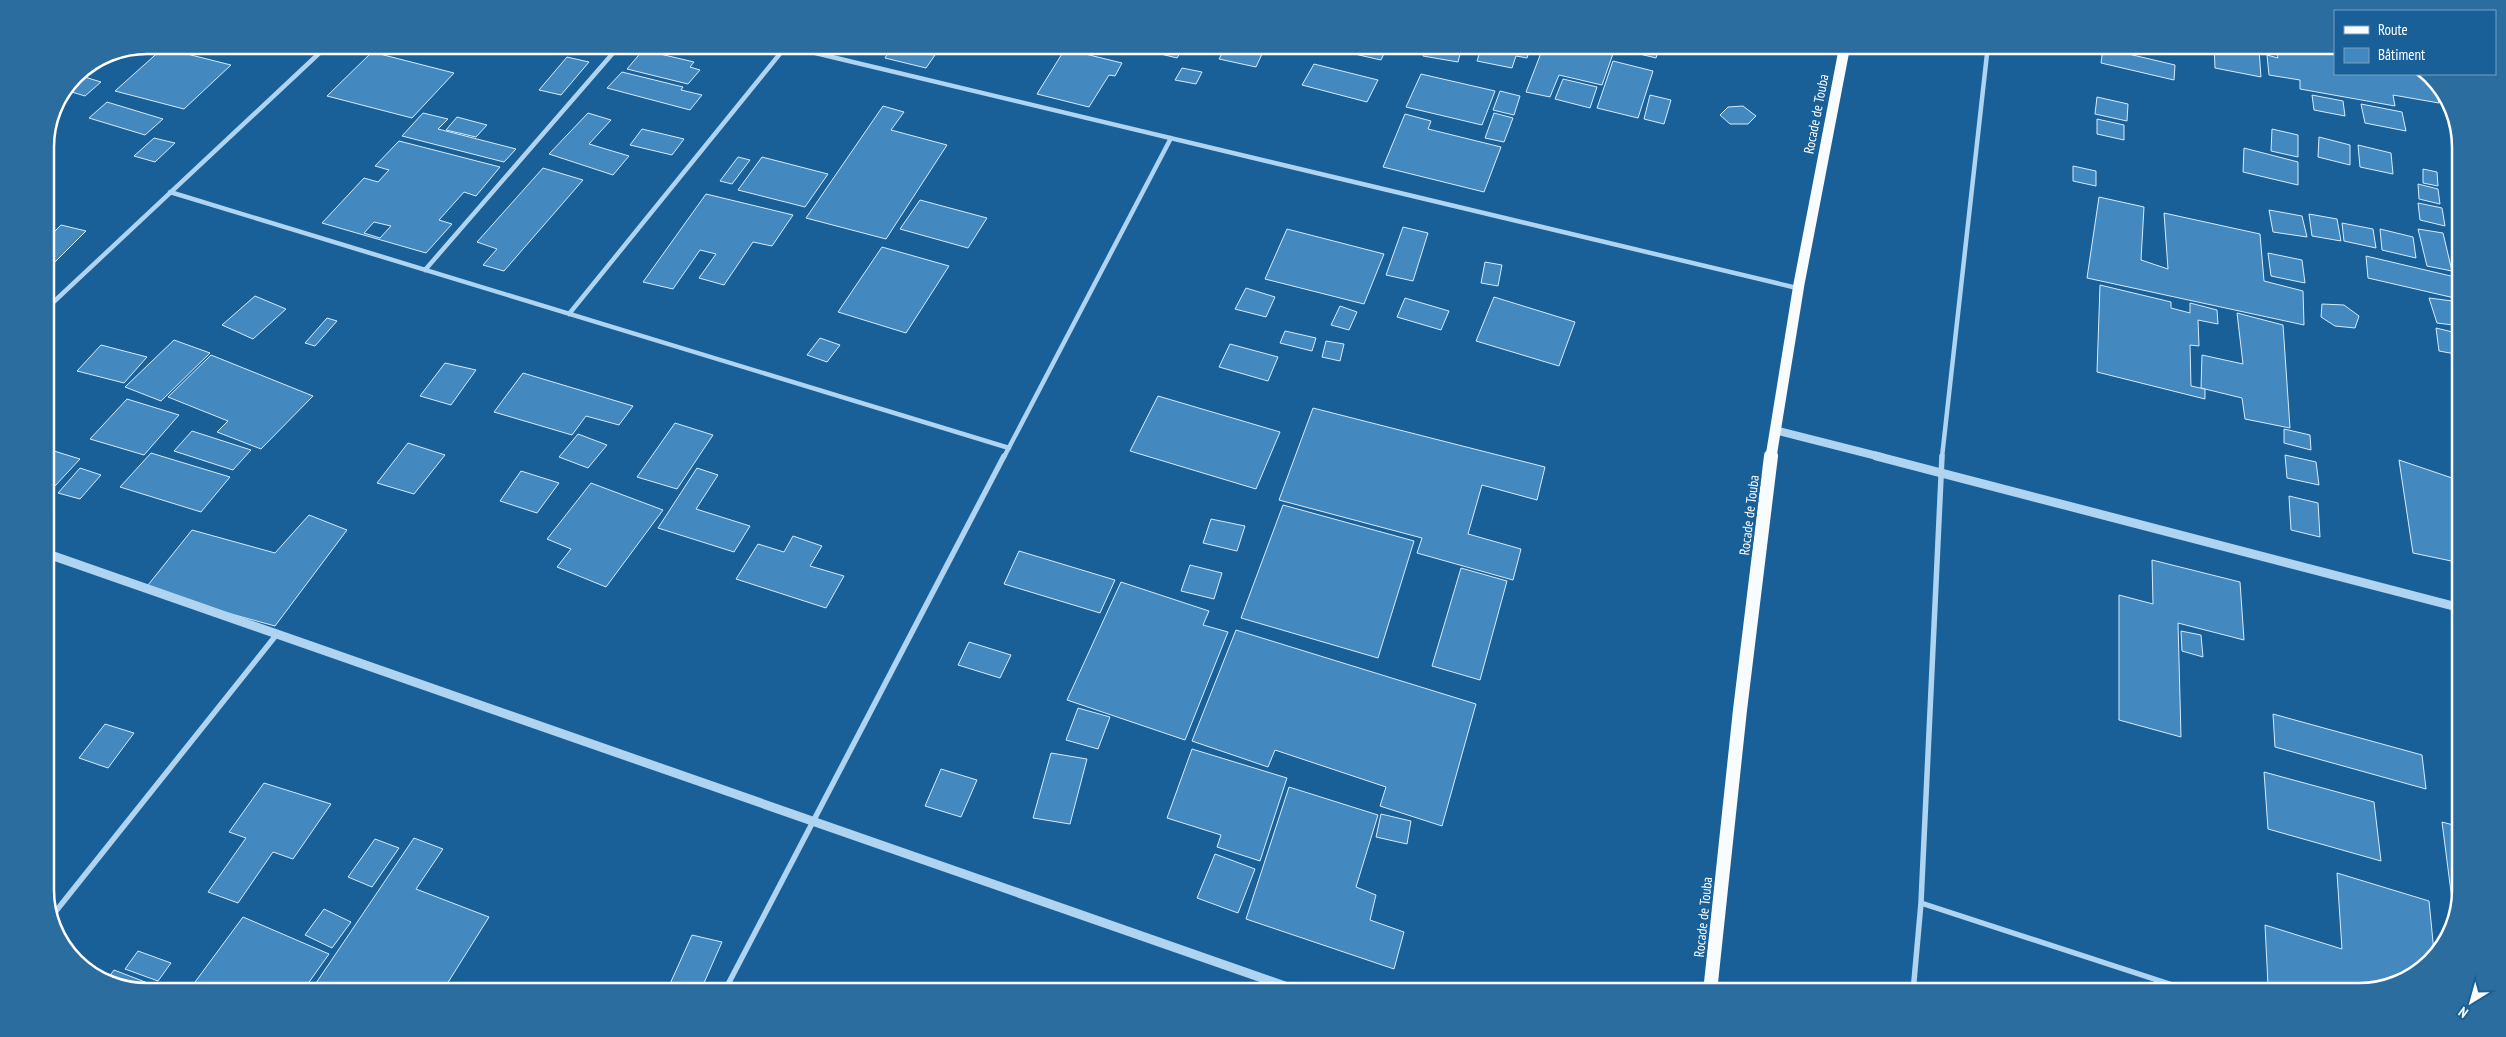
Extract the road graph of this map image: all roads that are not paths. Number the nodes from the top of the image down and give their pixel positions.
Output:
1 (318, 54) edge
2 (612, 54) edge
3 (780, 54) edge
4 (820, 54) edge
5 (1843, 54) edge
6 (1987, 54) edge
7 (1171, 138) junction
8 (170, 192) junction
9 (425, 270) junction
10 (1797, 288) junction
11 (54, 302) edge
12 (569, 314) junction
13 (1775, 430) junction
14 (1009, 448) junction
15 (1940, 472) junction
16 (54, 556) edge
17 (2452, 606) edge
18 (277, 634) junction
19 (814, 821) junction
20 (1921, 903) junction
21 (56, 910) edge
22 (729, 983) edge
23 (1276, 983) edge
24 (1711, 983) edge
25 (1913, 983) edge
26 (2166, 983) edge

1 - 8 street
2 - 9 street
3 - 12 street
4 - 7 street
5 - 10 main road, Rocade de Touba
6 - 15 street
7 - 10 street
7 - 14 street
8 - 9 street
8 - 11 street
9 - 12 street
10 - 13 main road, Rocade de Touba
12 - 14 street
13 - 15 street
13 - 24 main road, Rocade de Touba
14 - 19 street
15 - 17 street
15 - 20 street
16 - 18 street
18 - 19 street
18 - 21 street
19 - 22 street
19 - 23 street
20 - 25 street
20 - 26 street

